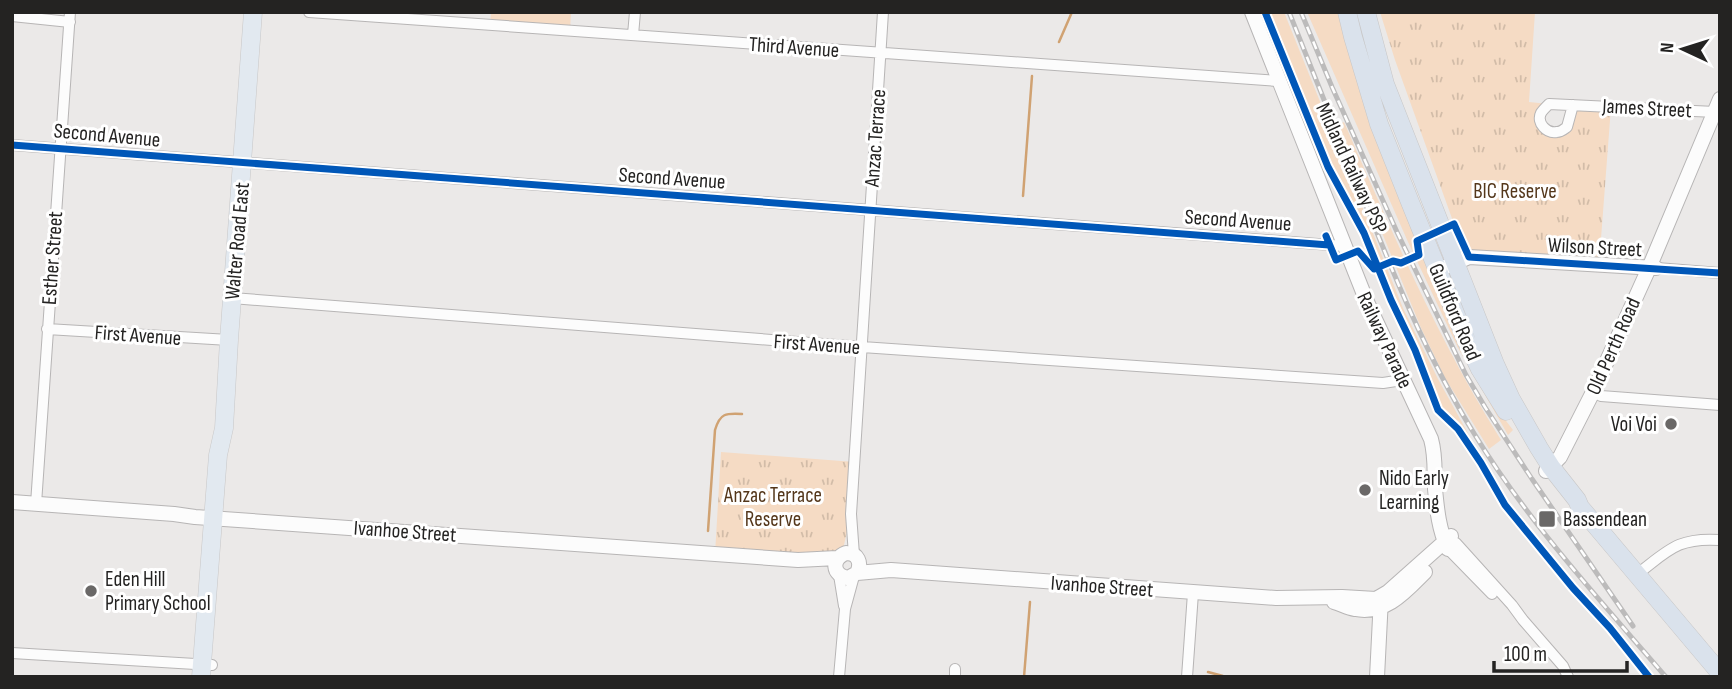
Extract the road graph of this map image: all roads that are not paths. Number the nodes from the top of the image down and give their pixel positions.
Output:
1 (253, 12) edge
2 (309, 12) edge
3 (635, 12) edge
4 (883, 12) edge
5 (1252, 12) edge
6 (1347, 12) edge
7 (1366, 12) edge
8 (12, 16) edge
9 (70, 17) edge
10 (633, 35) junction
11 (880, 53) junction
12 (1278, 81) junction
13 (1573, 105) dead end
14 (1718, 112) edge
15 (12, 145) edge
16 (60, 149) junction
17 (243, 164) junction
18 (870, 211) junction
19 (1344, 246) junction
20 (1446, 266) junction
21 (1653, 268) junction
22 (1720, 273) edge
23 (232, 298) junction
24 (47, 329) junction
25 (229, 340) junction
26 (862, 348) junction
27 (1402, 378) junction
28 (1597, 394) junction
29 (1720, 405) edge
30 (1552, 473) junction
31 (12, 502) edge
32 (36, 504) junction
33 (218, 518) junction
34 (1720, 540) edge
35 (1450, 543) junction
36 (847, 565) junction
37 (1636, 576) junction
38 (1193, 593) junction
39 (1382, 602) junction
40 (12, 653) edge
41 (206, 671) edge
42 (1720, 673) edge
43 (839, 677) edge
44 (1187, 677) edge
45 (1377, 677) edge
46 (1560, 677) edge
47 (1568, 677) edge

1 - 17 main road, Walter Road East
2 - 10 street, Third Avenue
3 - 10 street
4 - 11 street, Anzac Terrace
5 - 12 street, Railway Parade
6 - 20 highway, Guildford Road
7 - 20 highway, Guildford Road
8 - 9 street
9 - 16 street, Esther Street
10 - 11 street, Third Avenue
11 - 12 street, Third Avenue
11 - 18 street, Anzac Terrace
12 - 19 street, Railway Parade
13 - 14 street, James Street
14 - 21 street, Old Perth Road
15 - 16 street, Second Avenue
16 - 17 street, Second Avenue
16 - 24 street, Esther Street
17 - 18 street, Second Avenue
17 - 23 main road, Walter Road East
18 - 19 street, Second Avenue
18 - 26 street, Anzac Terrace
19 - 27 street, Railway Parade
20 - 21 street, Wilson Street
20 - 30 highway, Guildford Road
21 - 22 street, Wilson Street
21 - 28 street, Old Perth Road
23 - 25 main road, Walter Road East
23 - 26 street, First Avenue
24 - 25 street, First Avenue
24 - 32 street, Esther Street
25 - 33 main road, Walter Road East
26 - 27 street, First Avenue
26 - 36 street, Anzac Terrace
27 - 35 street, Railway Parade
28 - 29 street
28 - 30 street, Old Perth Road
30 - 37 highway, Guildford Road
31 - 32 street, Ivanhoe Street
32 - 33 street, Ivanhoe Street
33 - 36 street, Ivanhoe Street
33 - 41 main road, Walter Road East
34 - 37 street
35 - 39 street
35 - 46 street
35 - 47 street
36 - 38 street, Ivanhoe Street
36 - 43 street, Anzac Terrace
37 - 42 highway, Guildford Road
38 - 39 street, Ivanhoe Street
38 - 44 street
39 - 45 street
40 - 41 street

